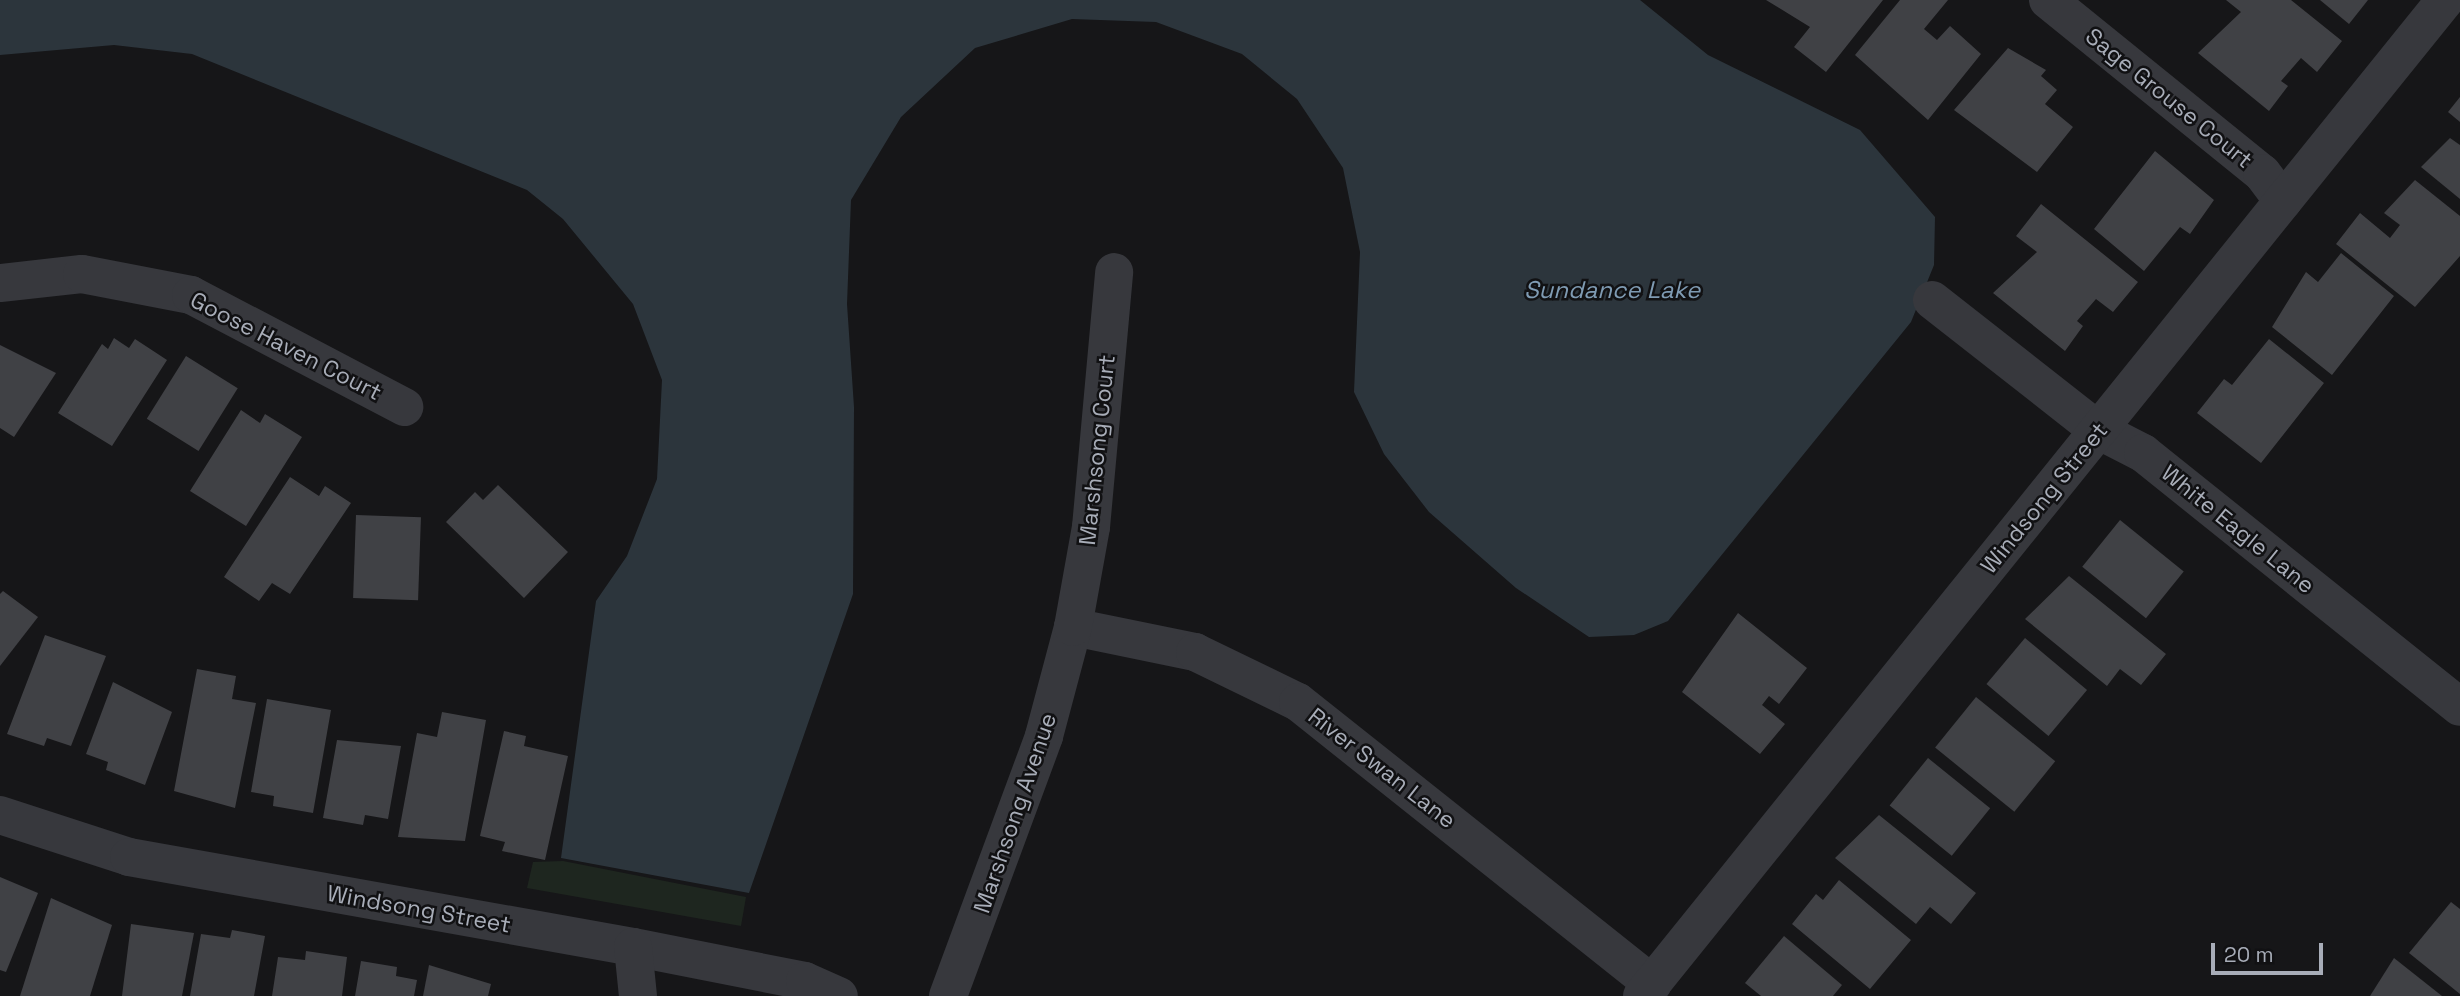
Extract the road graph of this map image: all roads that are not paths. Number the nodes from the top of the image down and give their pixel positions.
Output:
1 (2048, 0) edge
2 (2445, 0) edge
3 (2283, 201) junction
4 (1114, 272) dead end
5 (0, 283) edge
6 (1932, 300) dead end
7 (404, 407) dead end
8 (2098, 430) junction
9 (1073, 627) junction
10 (2460, 707) edge
11 (0, 815) edge
12 (634, 947) junction
13 (1647, 990) edge
14 (638, 996) edge
15 (839, 996) edge
16 (948, 996) edge

1 - 3 street, Sage Grouse Court
2 - 3 street, Windsong Street
3 - 8 street, Windsong Street
4 - 9 street, Marshsong Court
5 - 7 street, Goose Haven Court
6 - 8 street, White Eagle Lane
8 - 10 street, White Eagle Lane
8 - 13 street, Windsong Street
9 - 13 street, River Swan Lane
9 - 16 street, Marshsong Avenue
11 - 12 street, Windsong Street
12 - 14 street
12 - 15 street, Windsong Street

